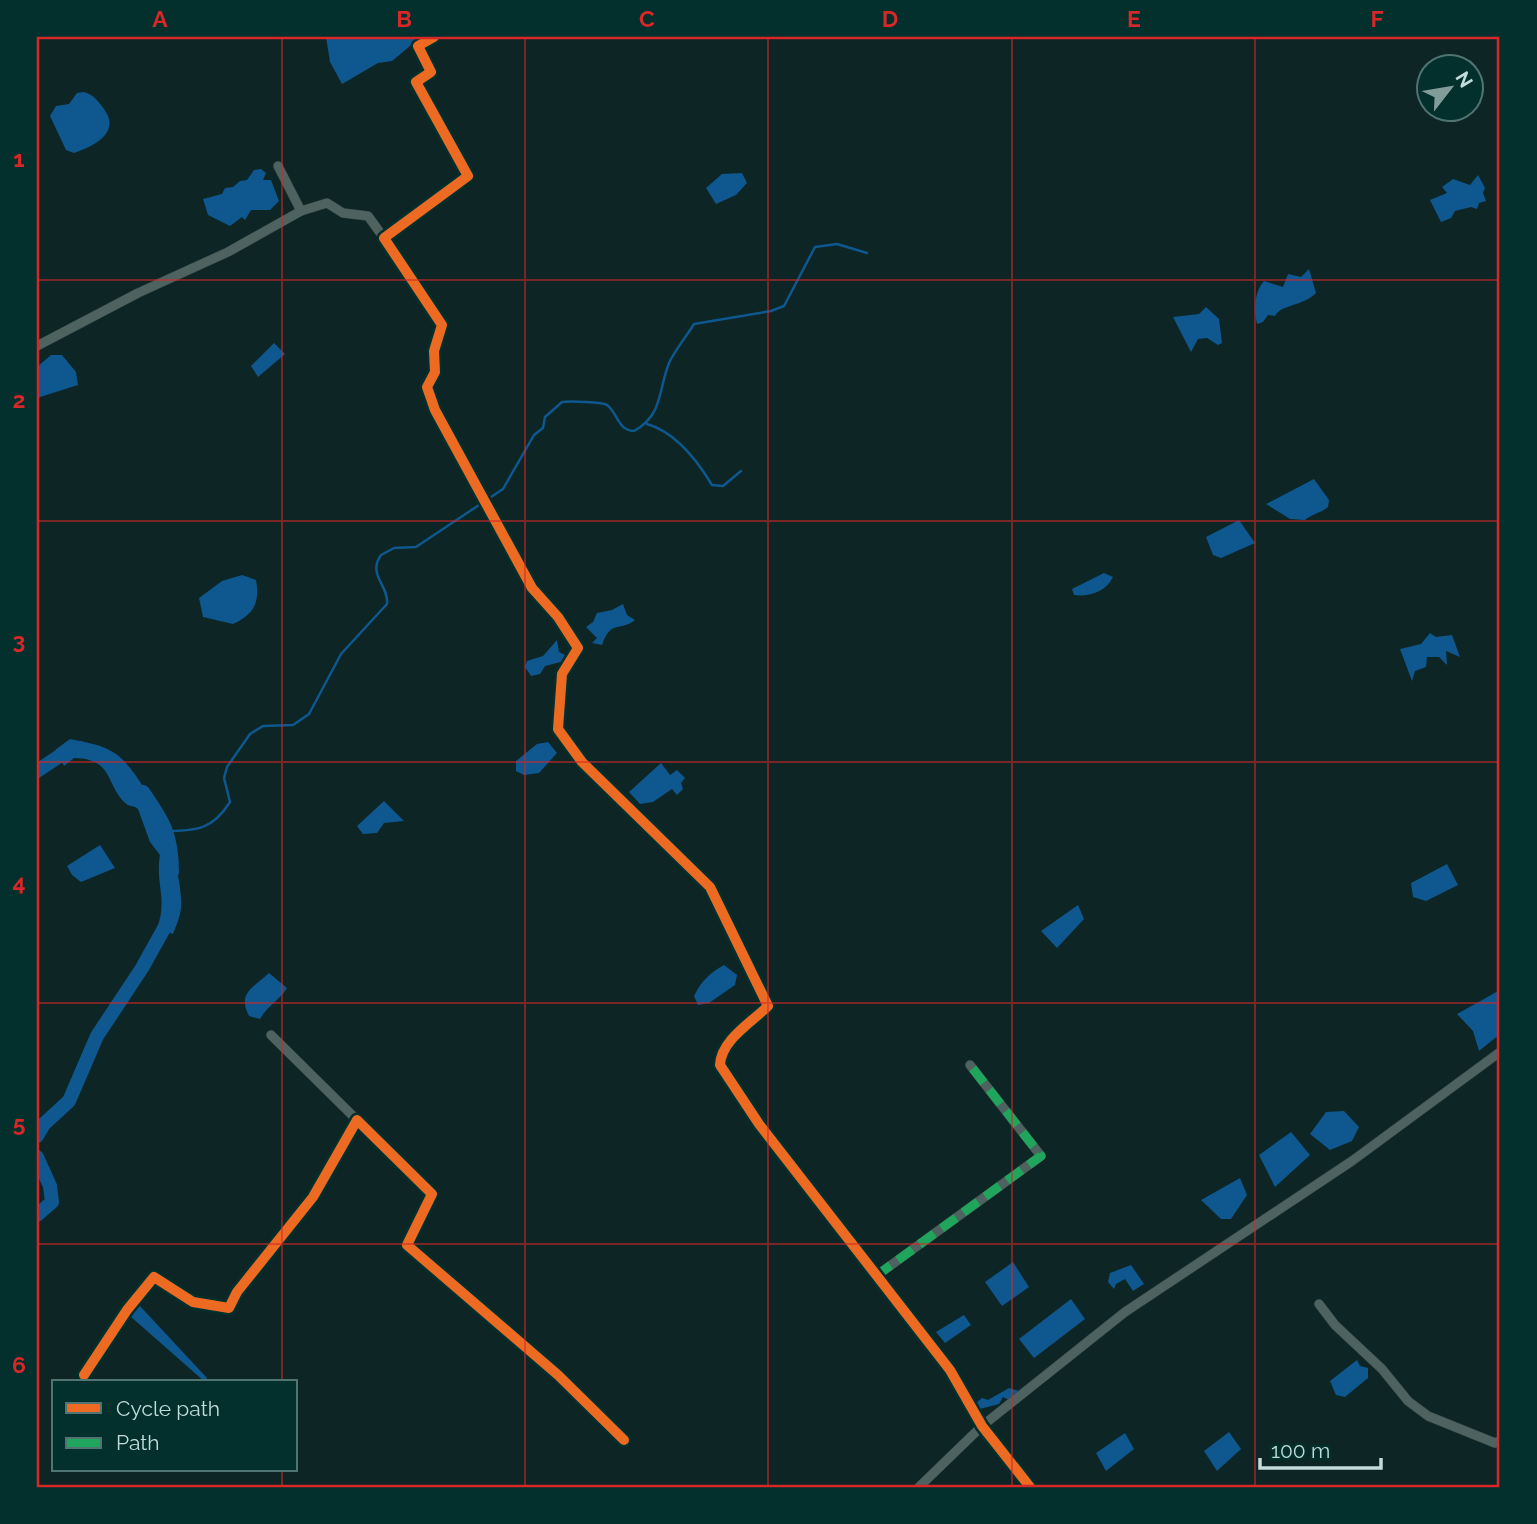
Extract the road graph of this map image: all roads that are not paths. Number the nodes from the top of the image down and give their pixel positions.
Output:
1 (434, 37) edge
2 (278, 166) dead end
3 (301, 211) junction
4 (384, 238) junction
5 (37, 346) edge
6 (271, 1035) dead end
7 (1500, 1052) edge
8 (970, 1065) dead end
9 (357, 1120) junction
10 (876, 1276) junction
11 (1319, 1304) dead end
12 (84, 1375) dead end
13 (982, 1426) junction
14 (624, 1440) dead end
15 (1500, 1441) edge
16 (919, 1487) edge
17 (1030, 1487) edge

1 - 4 street
2 - 3 street
3 - 4 street
3 - 5 street
4 - 10 street
6 - 9 street
7 - 13 street
8 - 10 street
9 - 12 street
9 - 14 street
10 - 13 street
11 - 15 street
13 - 16 street
13 - 17 street

